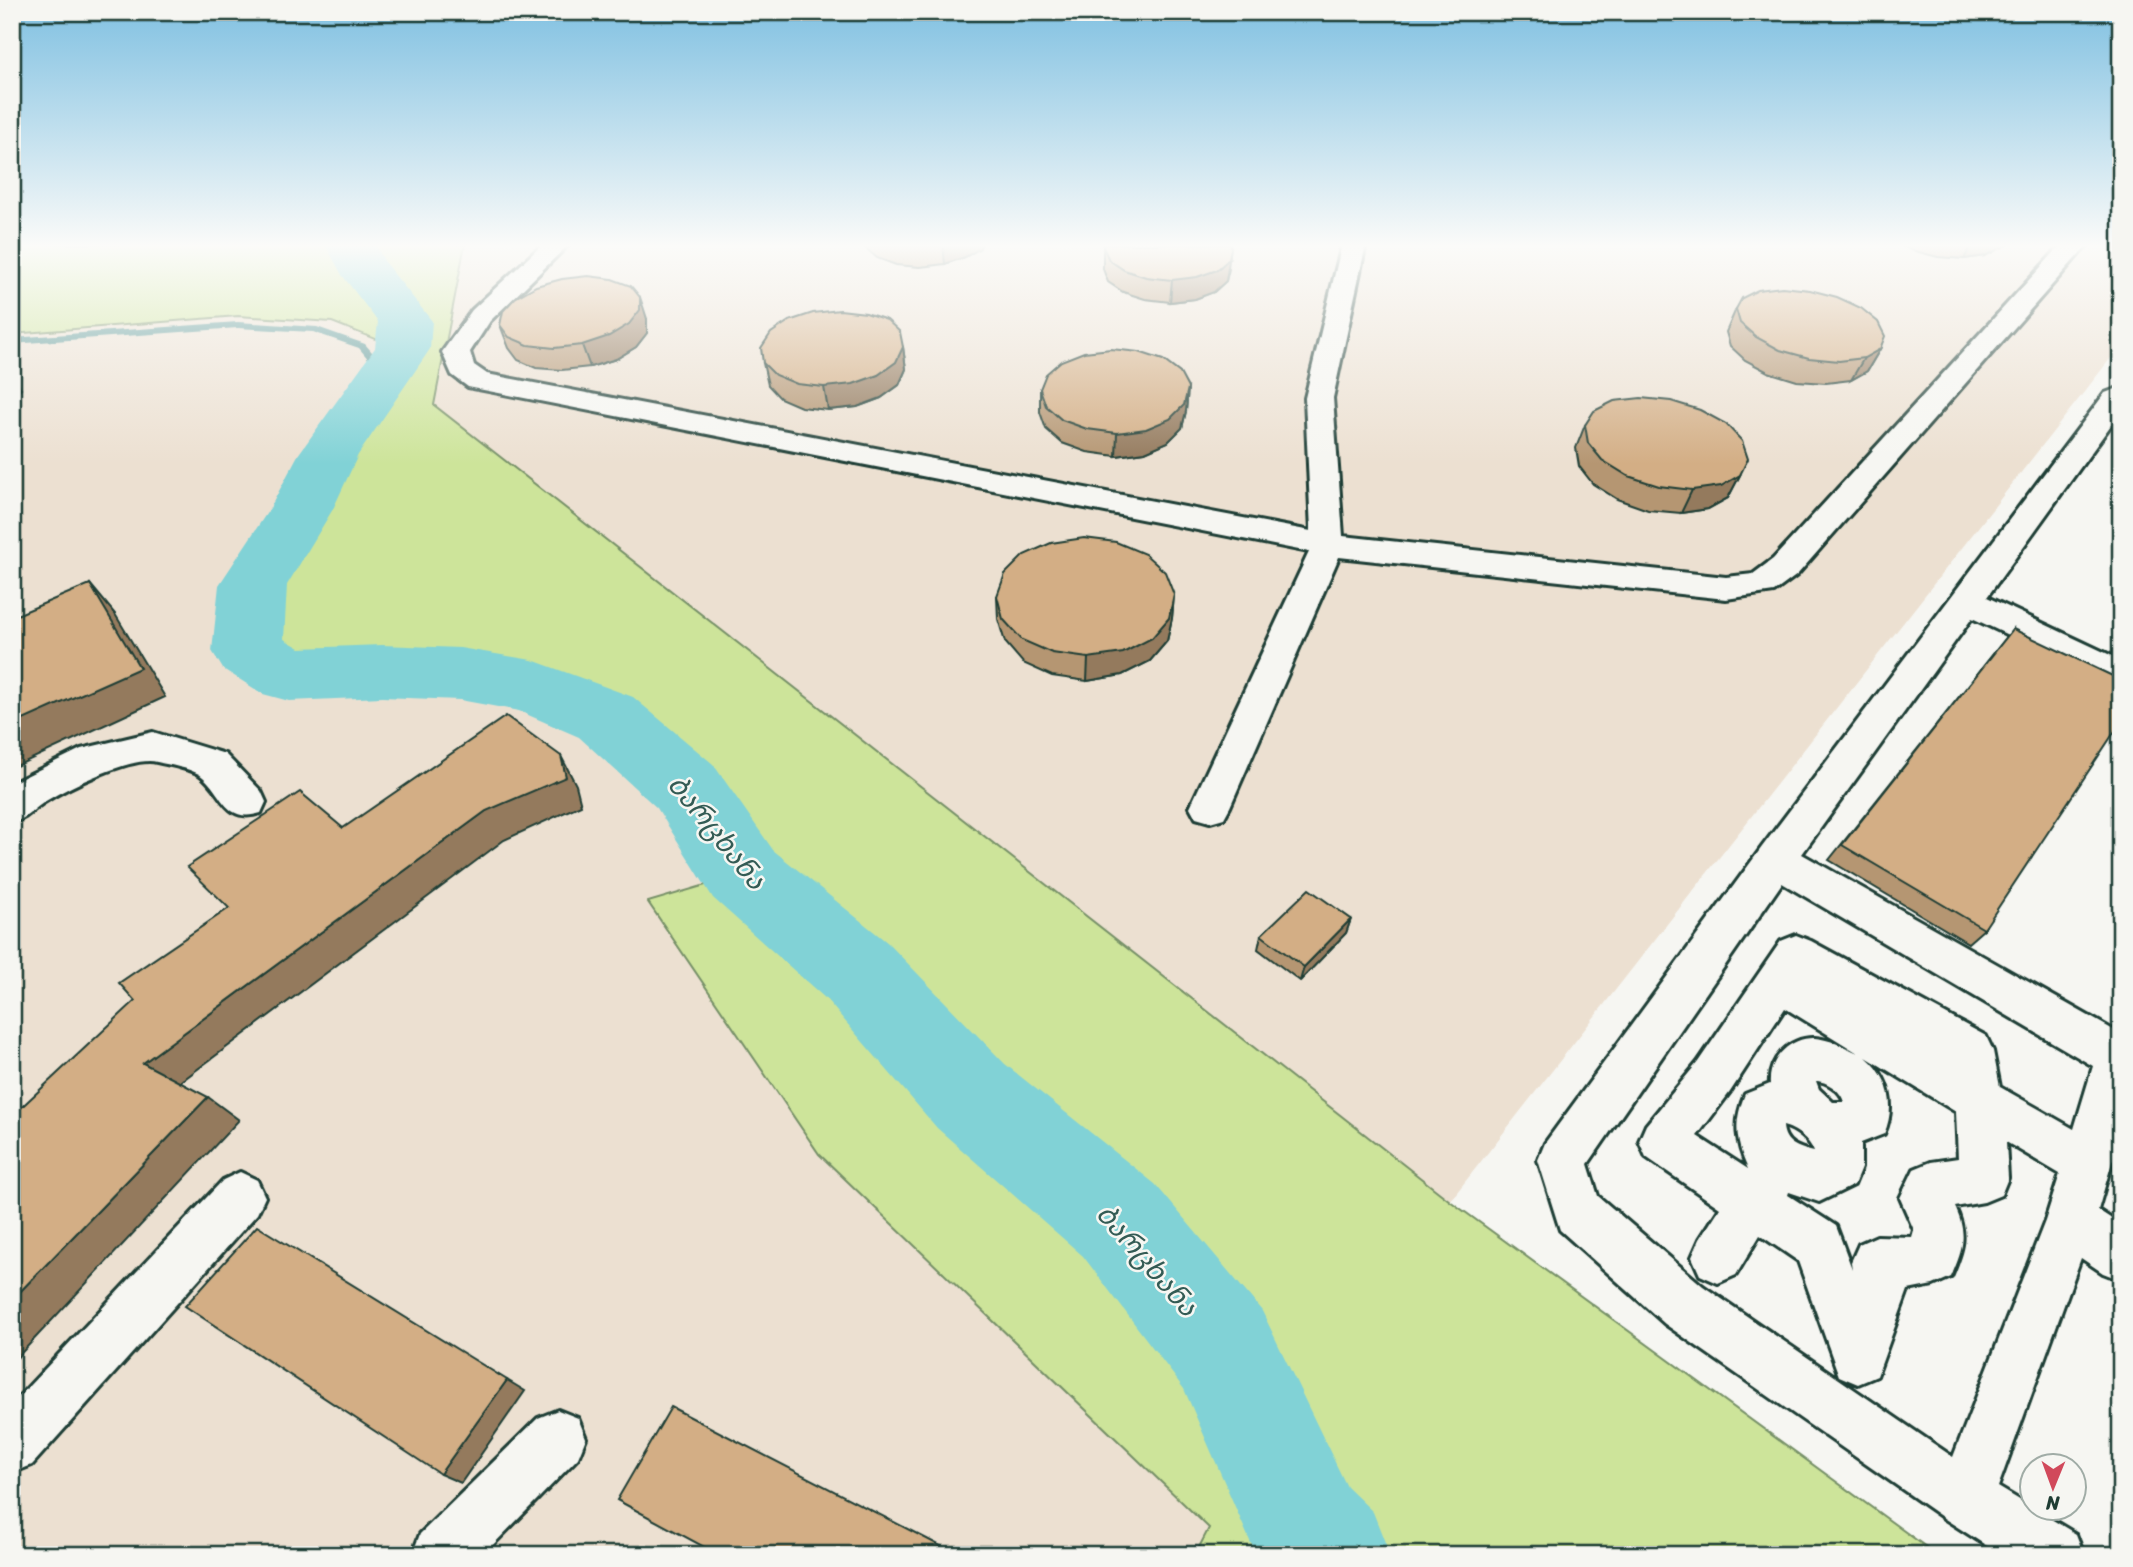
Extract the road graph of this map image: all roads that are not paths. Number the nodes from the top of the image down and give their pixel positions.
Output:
1 (480, 317) edge
2 (1337, 317) edge
3 (2010, 317) edge
4 (2121, 395) edge
5 (1328, 545) junction
6 (1966, 601) junction
7 (2121, 675) edge
8 (247, 802) dead end
9 (12, 807) edge
10 (1210, 807) dead end
11 (1776, 859) junction
12 (1865, 992) junction
13 (1771, 994) junction
14 (1949, 1009) dead end
15 (2120, 1055) edge
16 (1979, 1100) junction
17 (1816, 1117) dead end
18 (2087, 1163) junction
19 (1767, 1184) junction
20 (240, 1197) dead end
21 (2070, 1221) junction
22 (2121, 1255) edge
23 (1718, 1257) dead end
24 (558, 1438) dead end
25 (12, 1445) edge
26 (1965, 1499) junction
27 (441, 1555) edge
28 (2055, 1555) edge

1 - 5 lane
2 - 5 lane
3 - 5 lane
4 - 6 lane
5 - 10 lane
6 - 7 lane
6 - 11 lane
8 - 9 lane
11 - 15 lane
11 - 26 lane
12 - 13 lane
12 - 14 lane
12 - 16 lane
13 - 16 lane
13 - 19 lane
15 - 18 lane
16 - 18 lane
16 - 19 lane
17 - 19 lane
18 - 21 lane
19 - 23 lane
20 - 25 lane
21 - 22 lane
21 - 26 lane
24 - 27 lane
26 - 28 lane

